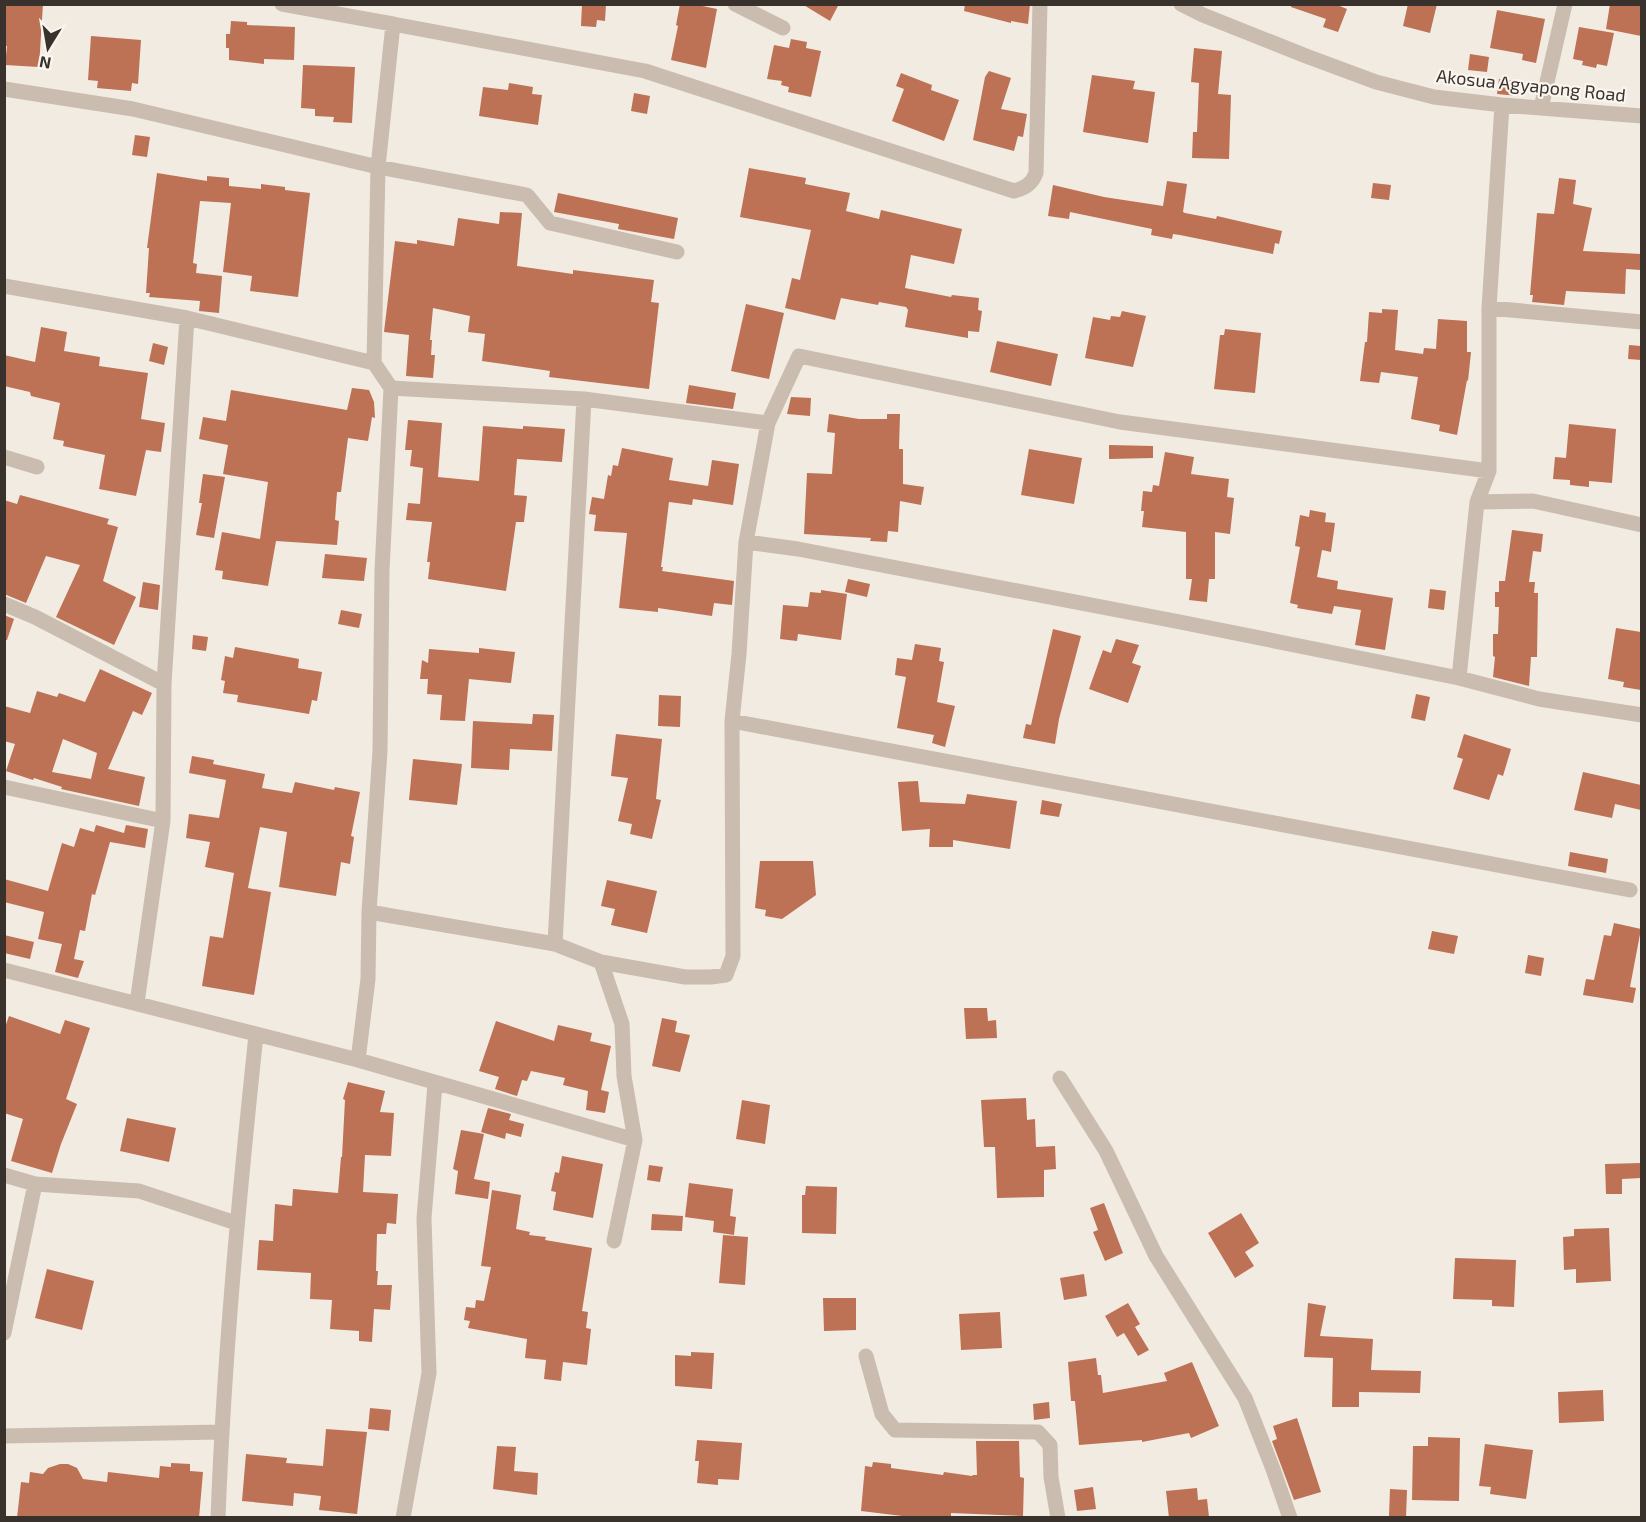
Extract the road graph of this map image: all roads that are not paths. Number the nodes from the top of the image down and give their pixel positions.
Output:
1 (282, 4) edge
2 (735, 4) edge
3 (1040, 4) edge
4 (1180, 4) edge
5 (1565, 4) edge
6 (1205, 10) edge
7 (393, 24) junction
8 (783, 28) dead end
9 (4, 89) edge
10 (1502, 105) junction
11 (1541, 108) junction
12 (1641, 116) edge
13 (378, 167) junction
14 (677, 252) dead end
15 (4, 285) edge
16 (1489, 308) junction
17 (187, 318) junction
18 (1641, 322) edge
19 (374, 363) junction
20 (391, 388) junction
21 (584, 399) junction
22 (768, 423) junction
23 (4, 457) edge
24 (37, 467) dead end
25 (1489, 471) junction
26 (1477, 502) junction
27 (1641, 525) edge
28 (746, 542) junction
29 (4, 604) edge
30 (1459, 678) junction
31 (164, 684) junction
32 (1641, 715) edge
33 (732, 721) junction
34 (4, 787) edge
35 (163, 821) junction
36 (1630, 890) dead end
37 (369, 912) junction
38 (555, 944) junction
39 (601, 962) junction
40 (4, 970) edge
41 (137, 1003) junction
42 (256, 1035) junction
43 (358, 1060) junction
44 (1060, 1077) dead end
45 (435, 1083) junction
46 (635, 1140) junction
47 (4, 1175) edge
48 (35, 1184) junction
49 (236, 1223) junction
50 (614, 1241) dead end
51 (4, 1333) edge
52 (866, 1356) dead end
53 (221, 1432) junction
54 (4, 1436) edge
55 (218, 1518) edge
56 (404, 1518) edge
57 (1058, 1518) edge
58 (1290, 1518) edge

1 - 7 street
2 - 8 street
3 - 7 street
4 - 6 street, Akosua Agyapong Road
5 - 11 street
6 - 10 street, Akosua Agyapong Road
7 - 13 street
9 - 13 street
10 - 11 street, Akosua Agyapong Road
10 - 16 street
11 - 12 street, Akosua Agyapong Road
13 - 14 street
13 - 19 street
15 - 17 street
16 - 18 street
16 - 25 street
17 - 19 street
17 - 31 street
19 - 20 street
20 - 21 street
20 - 37 street
21 - 22 street
21 - 38 street
22 - 25 street
22 - 28 street
23 - 24 street
25 - 26 street
26 - 27 street
26 - 30 street
28 - 30 street
28 - 33 street
29 - 31 street
30 - 32 street
31 - 35 street
33 - 36 street
33 - 39 street
34 - 35 street
35 - 41 street
37 - 38 street
37 - 43 street
38 - 39 street
39 - 46 street
40 - 41 street
41 - 42 street
42 - 43 street
42 - 49 street
43 - 45 street
44 - 58 street
45 - 46 street
45 - 56 street
46 - 50 street
47 - 48 street
48 - 49 street
48 - 51 street
49 - 53 street
52 - 57 street
53 - 54 street
53 - 55 street

